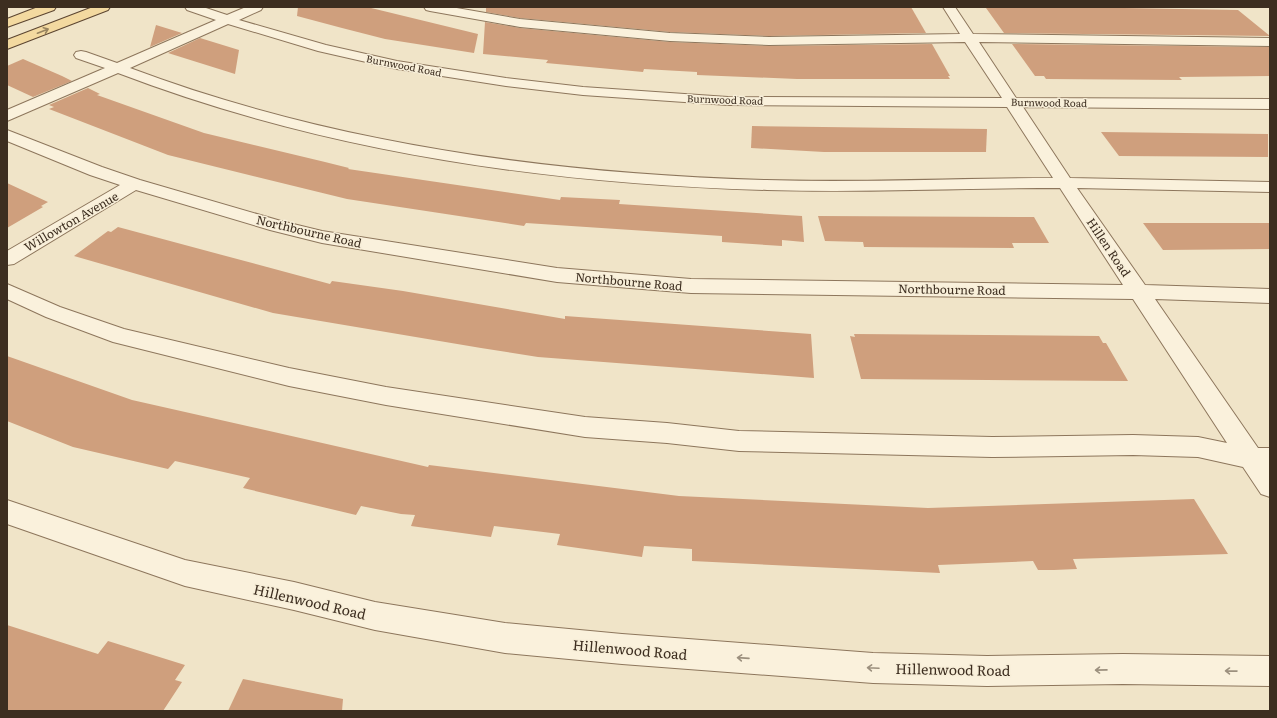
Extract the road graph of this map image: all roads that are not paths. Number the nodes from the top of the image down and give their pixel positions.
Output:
1 (50, 7) edge
2 (104, 7) edge
3 (191, 7) edge
4 (257, 7) edge
5 (430, 7) edge
6 (949, 7) edge
7 (227, 19) junction
8 (7, 23) edge
9 (970, 38) junction
10 (1270, 42) edge
11 (7, 45) edge
12 (81, 55) dead end
13 (118, 67) junction
14 (1011, 102) junction
15 (1270, 104) edge
16 (7, 116) edge
17 (7, 135) edge
18 (1065, 183) junction
19 (134, 184) junction
20 (1270, 187) edge
21 (7, 259) edge
22 (7, 291) edge
23 (1139, 292) junction
24 (1270, 296) edge
25 (1260, 458) edge
26 (1270, 486) edge
27 (7, 512) edge
28 (1270, 671) edge

1 - 8 main road
11 -> 2 main road
3 - 7 street, Burnwood Road
4 - 7 street
5 - 9 street
6 - 9 street, Hillen Road
7 - 13 street
7 - 14 street, Burnwood Road
9 - 10 street
9 - 14 street, Hillen Road
12 - 13 street
13 - 16 street
13 - 18 street
14 - 15 street, Burnwood Road
14 - 18 street, Hillen Road
17 - 19 street, Northbourne Road
18 - 20 street
18 - 23 street, Hillen Road
19 - 21 street, Willowton Avenue
19 - 23 street, Northbourne Road
22 - 25 street
23 - 24 street, Northbourne Road
23 - 25 street, Hillen Road
25 - 26 street, Hillen Road
28 -> 27 street, Hillenwood Road

